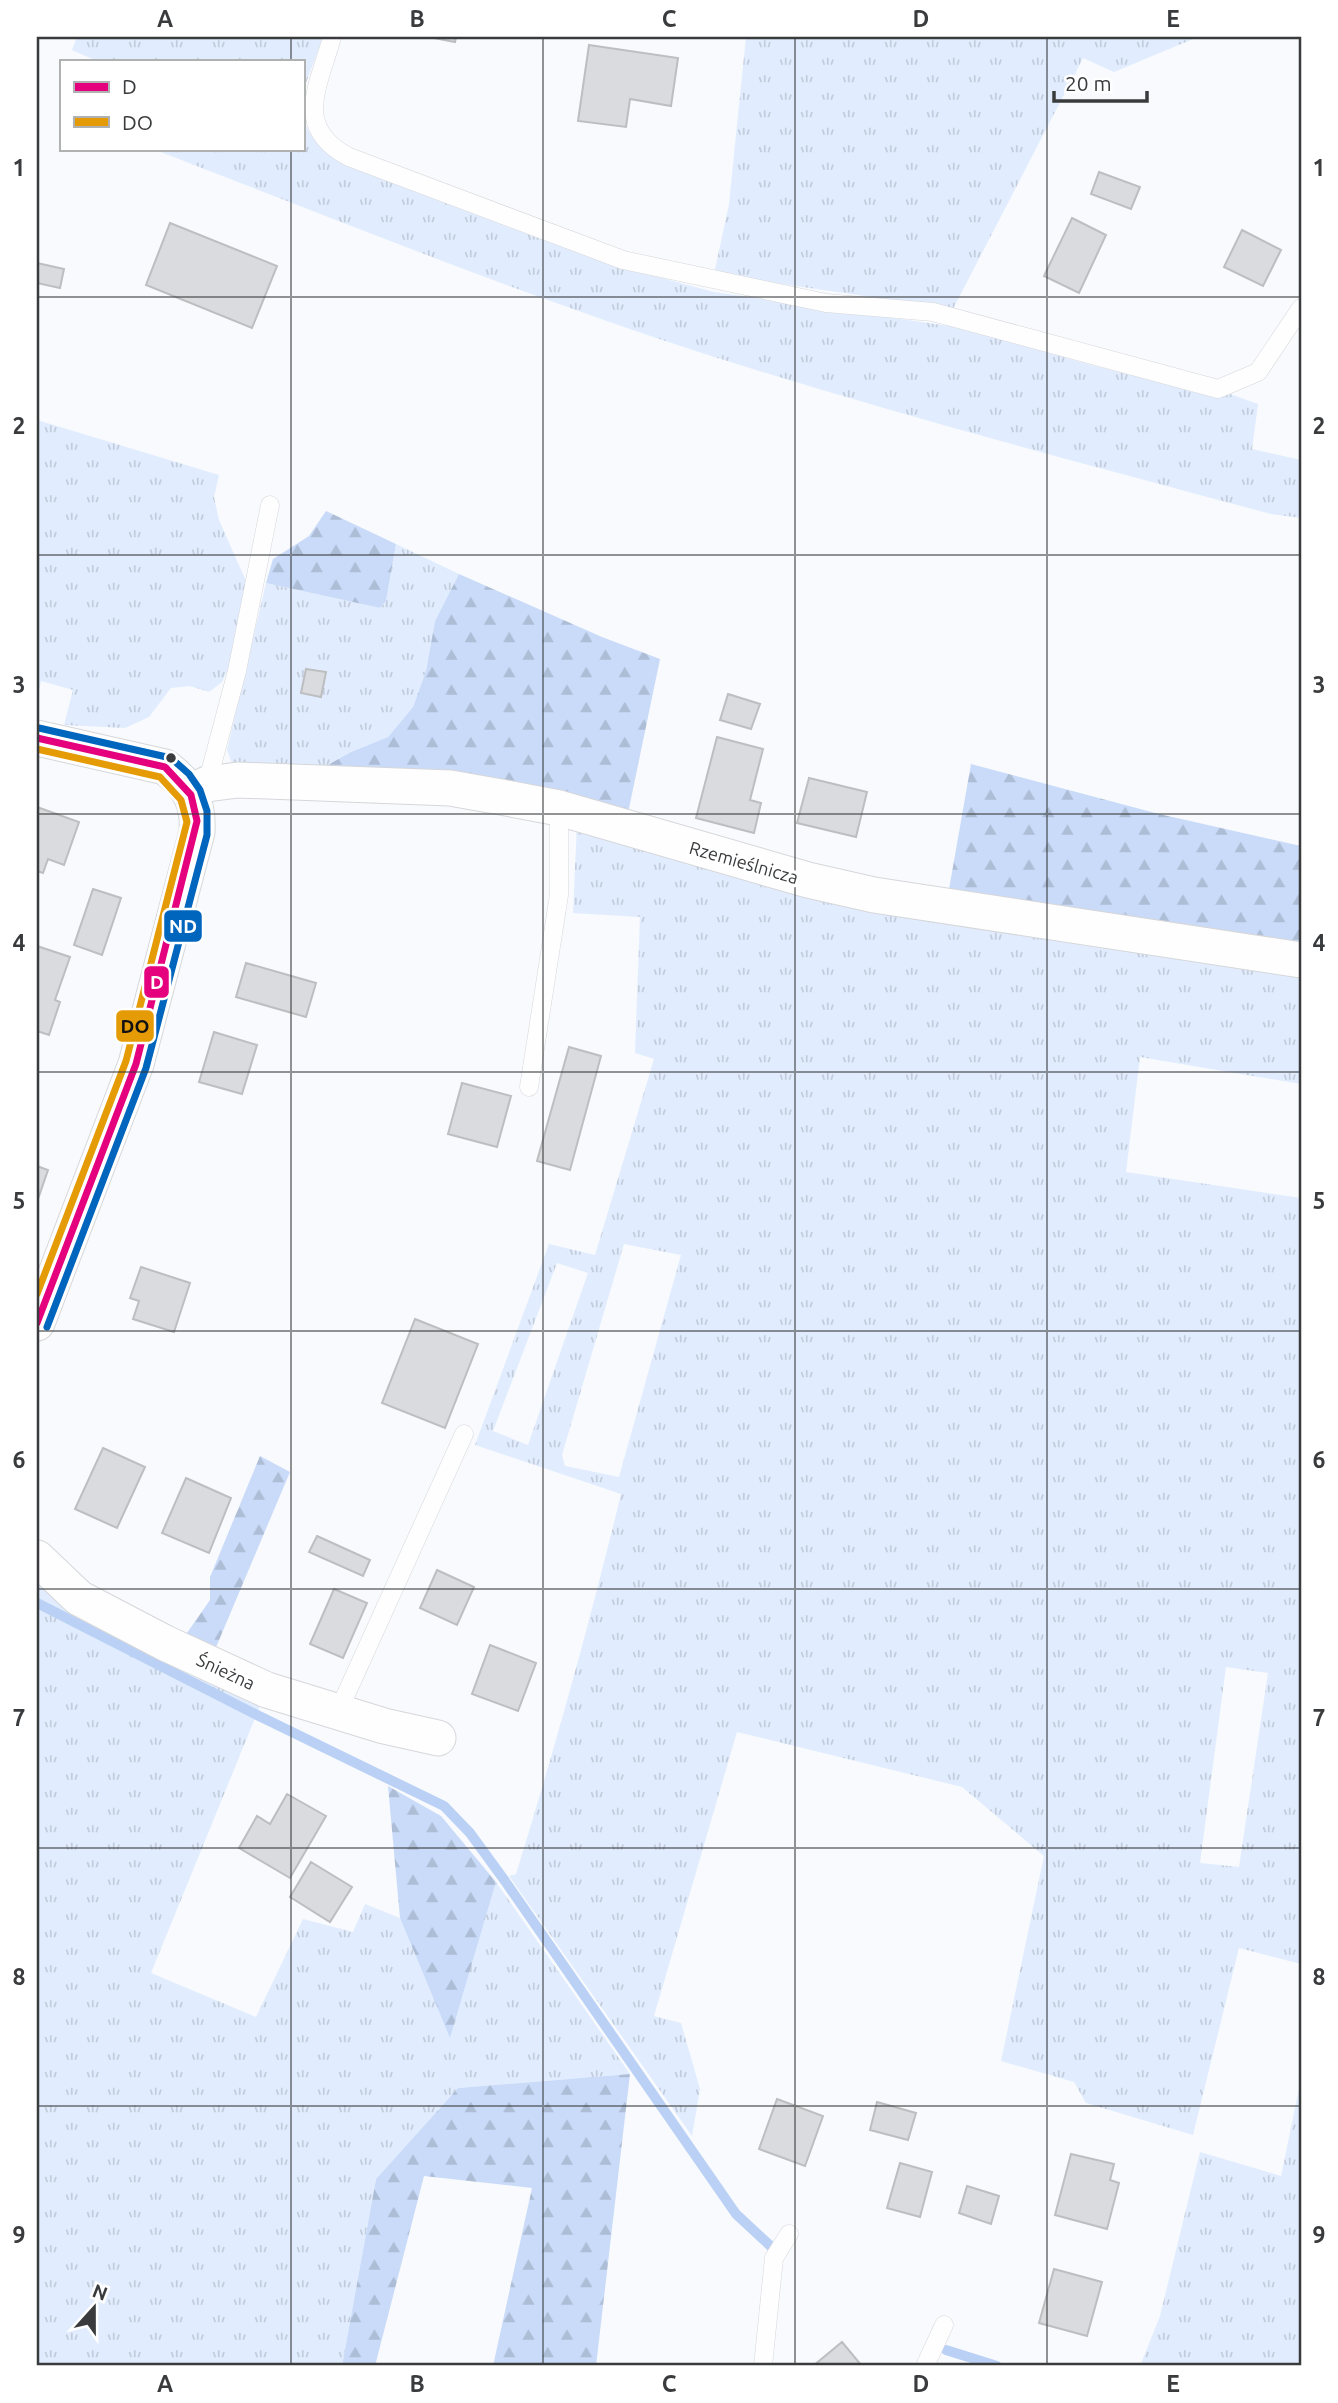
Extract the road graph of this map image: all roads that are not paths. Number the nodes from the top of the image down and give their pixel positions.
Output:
1 (332, 37) edge
2 (1301, 309) edge
3 (270, 505) dead end
4 (37, 738) edge
5 (195, 788) junction
6 (559, 808) junction
7 (1301, 960) edge
8 (529, 1087) dead end
9 (37, 1323) edge
10 (464, 1434) dead end
11 (37, 1558) edge
12 (338, 1712) junction
13 (438, 1738) dead end
14 (789, 2234) dead end
15 (944, 2325) dead end
16 (926, 2365) edge
17 (763, 2366) edge

1 - 2 lane
3 - 5 lane
4 - 5 street
5 - 6 street, Rzemieślnicza
5 - 9 street
6 - 7 street, Rzemieślnicza
6 - 8 lane
10 - 12 lane
11 - 12 street, Śnieżna
12 - 13 street, Śnieżna
14 - 17 lane
15 - 16 lane

